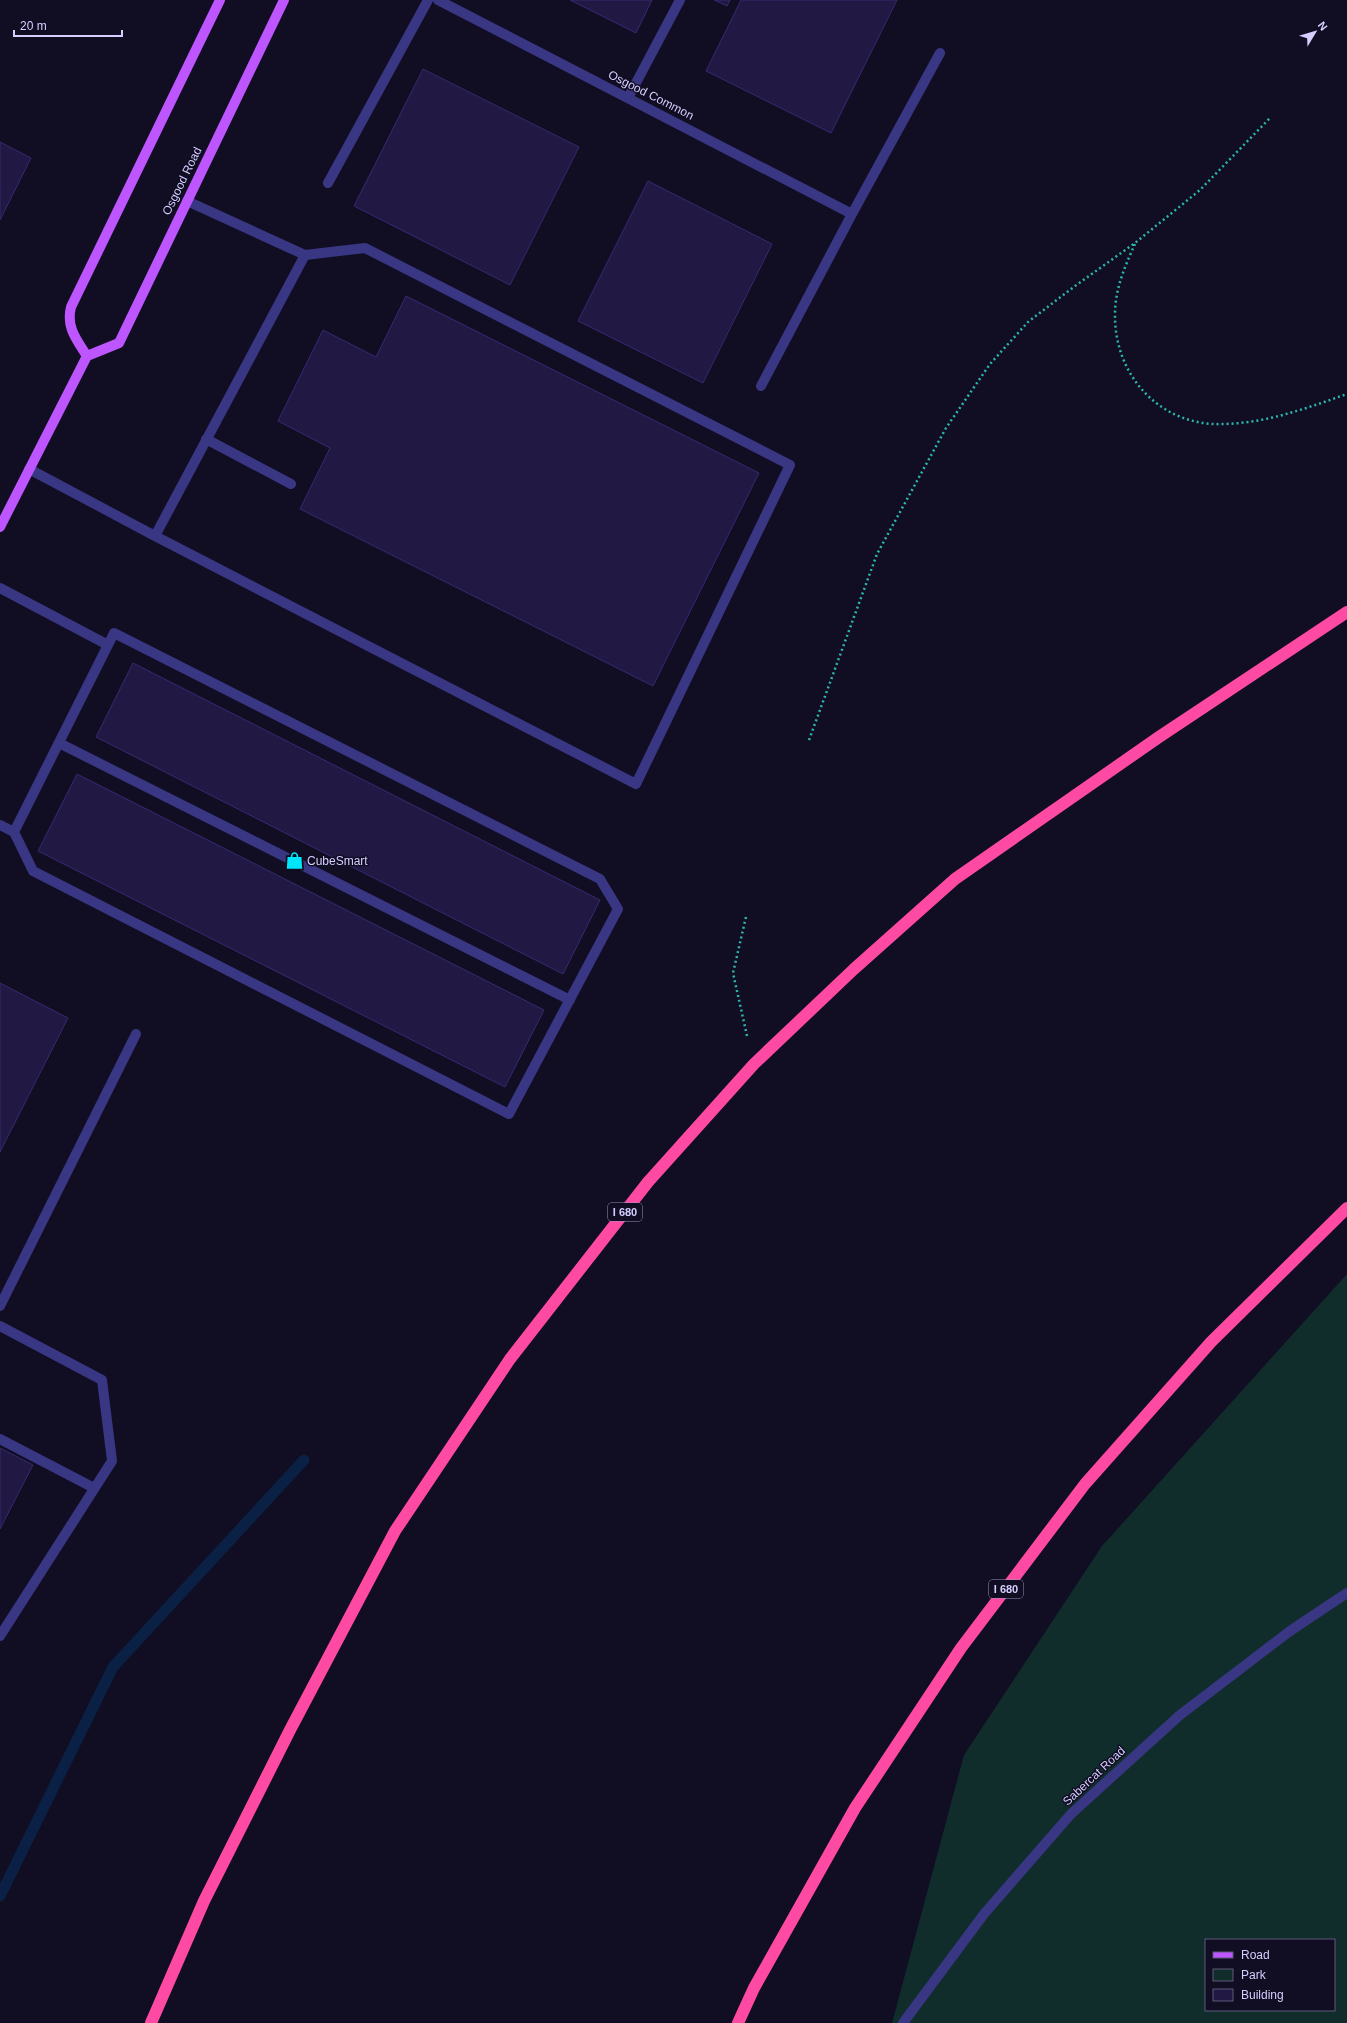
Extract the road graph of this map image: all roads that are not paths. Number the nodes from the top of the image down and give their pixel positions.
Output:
1 (220, 0) edge
2 (284, 0) edge
3 (428, 0) edge
4 (438, 0) edge
5 (680, 0) edge
6 (940, 53) dead end
7 (628, 98) junction
8 (328, 183) dead end
9 (187, 201) junction
10 (852, 214) junction
11 (305, 255) junction
12 (87, 356) junction
13 (761, 386) dead end
14 (206, 439) junction
15 (30, 469) junction
16 (291, 484) dead end
17 (0, 527) edge
18 (154, 536) junction
19 (0, 588) edge
20 (1347, 612) edge
21 (108, 645) junction
22 (59, 743) junction
23 (0, 825) edge
24 (14, 832) junction
25 (570, 1000) junction
26 (136, 1034) dead end
27 (1347, 1208) edge
28 (0, 1306) edge
29 (0, 1326) edge
30 (0, 1439) edge
31 (94, 1488) junction
32 (1347, 1594) edge
33 (0, 1636) edge
34 (151, 2023) edge
35 (738, 2023) edge
36 (903, 2023) edge

1 - 12 main road
2 - 9 main road, Osgood Road
3 - 8 street
4 - 7 street, Osgood Common
5 - 7 street
6 - 10 street
7 - 10 street, Osgood Common
9 - 11 street
9 - 12 main road, Osgood Road
10 - 13 street
11 - 14 street
11 - 18 street
12 - 15 main road
14 - 16 street
14 - 18 street
15 - 17 main road
15 - 18 street
19 - 21 street
20 - 34 highway, I 680
21 - 22 street
21 - 25 street
22 - 24 street
22 - 25 street
23 - 24 street
24 - 25 street
26 - 28 street
27 - 35 highway, I 680
29 - 31 street
30 - 31 street
31 - 33 street
32 - 36 street, Sabercat Road

